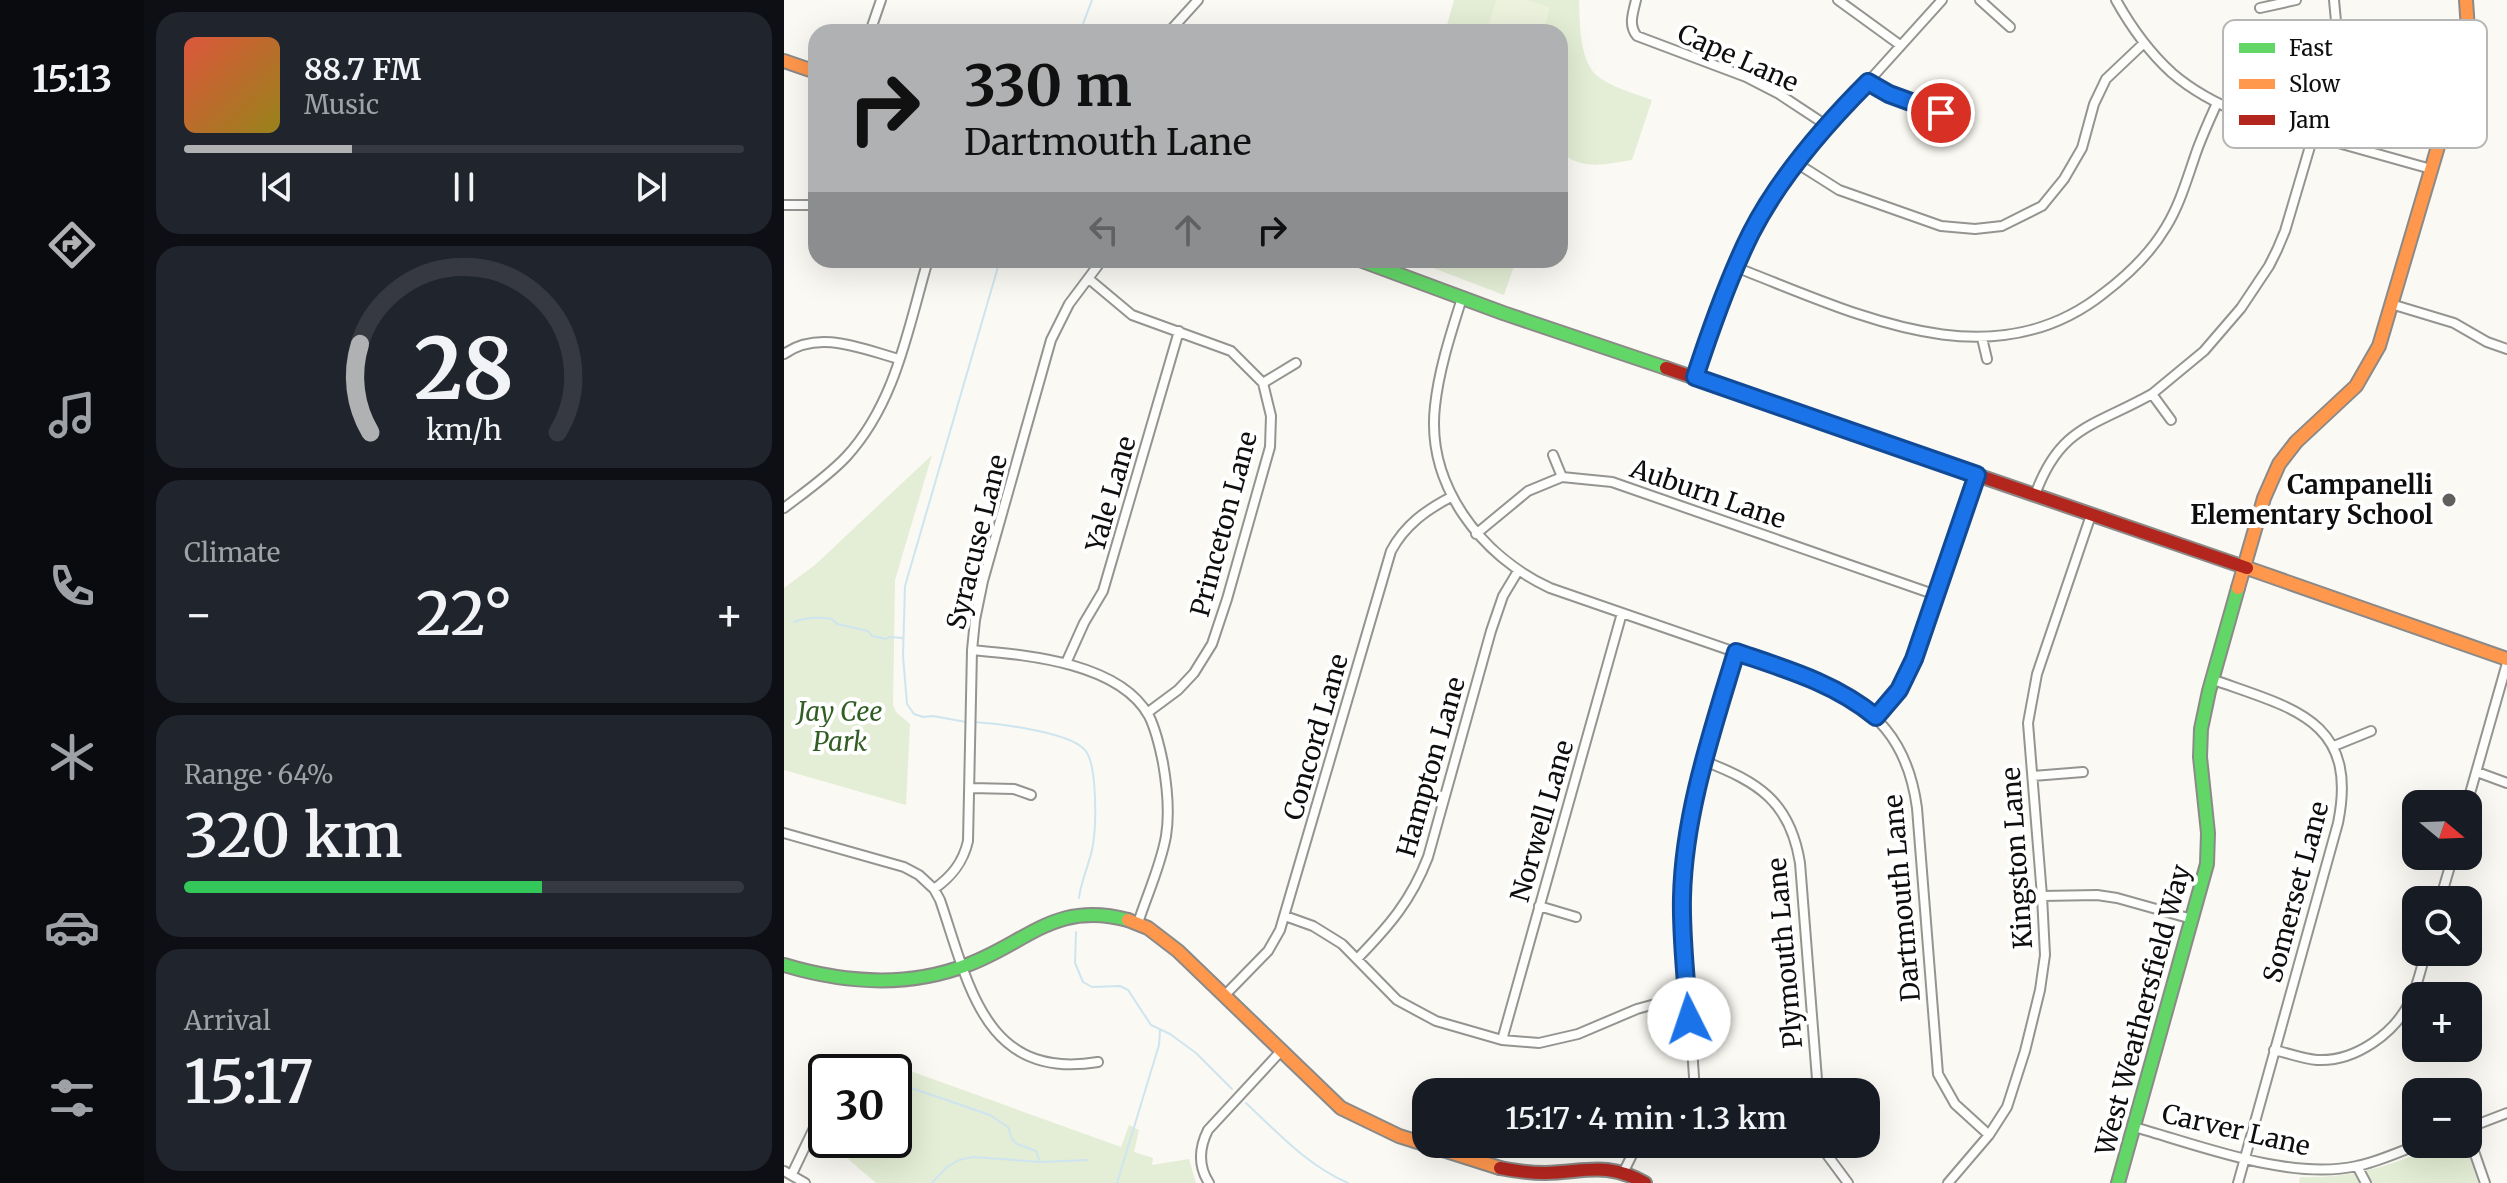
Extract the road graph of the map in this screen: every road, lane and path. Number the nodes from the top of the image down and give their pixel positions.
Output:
1 (881, 0) edge
2 (1198, 0) edge
3 (1636, 0) edge
4 (1838, 0) edge
5 (1942, 0) edge
6 (1980, 0) edge
7 (2116, 0) edge
8 (2296, 0) edge
9 (2334, 0) edge
10 (2466, 0) edge
11 (2260, 8) dead end
12 (2336, 20) edge
13 (2468, 20) edge
14 (873, 24) edge
15 (1176, 24) edge
16 (2010, 27) dead end
17 (2144, 43) junction
18 (1900, 45) junction
19 (784, 61) edge
20 (808, 69) edge
21 (1868, 82) junction
22 (2217, 103) junction
23 (2223, 106) edge
24 (1967, 122) dead end
25 (1826, 125) junction
26 (2310, 148) edge
27 (2354, 148) edge
28 (2437, 148) edge
29 (1798, 164) junction
30 (2431, 169) junction
31 (784, 205) edge
32 (808, 205) edge
33 (1735, 267) junction
34 (926, 268) edge
35 (1097, 268) edge
36 (1381, 268) edge
37 (1089, 279) junction
38 (1462, 298) junction
39 (2391, 304) junction
40 (1179, 331) junction
41 (1982, 338) junction
42 (2507, 349) edge
43 (784, 354) edge
44 (899, 359) junction
45 (1987, 359) dead end
46 (1296, 363) dead end
47 (1695, 377) junction
48 (1263, 383) junction
49 (2152, 394) junction
50 (2171, 420) dead end
51 (1553, 455) dead end
52 (1977, 475) junction
53 (1562, 477) junction
54 (2035, 495) junction
55 (1451, 497) junction
56 (784, 508) edge
57 (2091, 515) junction
58 (1476, 534) junction
59 (2243, 568) junction
60 (1518, 571) junction
61 (1936, 595) junction
62 (1622, 613) junction
63 (972, 650) junction
64 (1736, 652) junction
65 (2507, 661) edge
66 (1066, 663) junction
67 (2214, 680) junction
68 (1147, 713) junction
69 (1876, 717) junction
70 (2371, 731) dead end
71 (2334, 746) junction
72 (1704, 761) junction
73 (2083, 772) dead end
74 (2477, 772) junction
75 (2033, 776) junction
76 (2507, 783) edge
77 (971, 788) junction
78 (2471, 790) edge
79 (1031, 795) dead end
80 (784, 833) edge
81 (934, 889) junction
82 (2042, 896) junction
83 (1539, 906) junction
84 (1285, 916) junction
85 (1576, 917) dead end
86 (2192, 919) junction
87 (1138, 923) junction
88 (1357, 959) junction
89 (784, 965) edge
90 (963, 966) junction
91 (2422, 966) edge
92 (1225, 995) junction
93 (1688, 995) junction
94 (1502, 1040) junction
95 (1282, 1050) junction
96 (2274, 1050) junction
97 (1098, 1062) dead end
98 (1694, 1078) edge
99 (1817, 1078) edge
100 (2507, 1113) edge
101 (2482, 1125) edge
102 (2134, 1127) junction
103 (1989, 1135) junction
104 (808, 1136) edge
105 (2402, 1151) edge
106 (1630, 1158) edge
107 (1829, 1158) edge
108 (2245, 1158) junction
109 (2477, 1158) edge
110 (2357, 1166) junction
111 (1624, 1171) junction
112 (788, 1172) edge
113 (805, 1183) edge
114 (1209, 1183) edge
115 (1645, 1183) edge
116 (1848, 1183) edge
117 (1948, 1183) edge
118 (2118, 1183) edge
119 (2238, 1183) edge
120 (2366, 1183) edge
121 (2485, 1183) edge

1 - 14 street
2 - 15 street
3 - 25 street, Cape Lane
4 - 18 street
5 - 18 street
6 - 16 street
7 - 17 street
8 - 11 street
9 - 12 street
10 - 13 street, West Weathersfield Way
17 - 22 street
17 - 29 street
18 - 21 street
19 - 20 street
21 - 24 street
21 - 25 street
22 - 23 street
22 - 41 street
25 - 29 street
26 - 49 street
27 - 30 street
28 - 30 street, West Weathersfield Way
29 - 33 street
30 - 39 street, West Weathersfield Way
31 - 32 street
33 - 41 street
33 - 47 street
34 - 44 street
35 - 37 street, Syracuse Lane
36 - 38 street
37 - 40 street
37 - 63 street, Syracuse Lane
38 - 47 street
38 - 55 street, Dartmouth Lane
39 - 42 street
39 - 59 street, West Weathersfield Way
40 - 48 street
40 - 66 street, Yale Lane
41 - 45 street
43 - 44 street
44 - 56 street
46 - 48 street
47 - 52 street
48 - 68 street, Princeton Lane
49 - 50 street
49 - 54 street
51 - 53 street
52 - 54 street
52 - 61 street
53 - 58 street, Auburn Lane
53 - 61 street, Auburn Lane
54 - 57 street
55 - 58 street, Dartmouth Lane
55 - 84 street, Concord Lane
57 - 59 street
57 - 75 street, Kingston Lane
58 - 60 street, Dartmouth Lane
59 - 65 street
59 - 67 street, West Weathersfield Way
60 - 62 street, Dartmouth Lane
60 - 88 street, Hampton Lane
61 - 69 street
62 - 64 street, Dartmouth Lane
62 - 83 street, Norwell Lane
63 - 66 street
63 - 77 street, Syracuse Lane
64 - 69 street, Dartmouth Lane
64 - 72 street
65 - 74 street
66 - 68 street
67 - 71 street
67 - 86 street, West Weathersfield Way
68 - 87 street
69 - 103 street, Dartmouth Lane
70 - 71 street
71 - 96 street, Somerset Lane
72 - 93 street
72 - 99 street, Plymouth Lane
73 - 75 street
74 - 76 street
74 - 78 street
75 - 82 street, Kingston Lane
77 - 79 street
77 - 81 street, Syracuse Lane
80 - 81 street
81 - 90 street
82 - 86 street
82 - 103 street, Kingston Lane
83 - 85 street
83 - 94 street, Norwell Lane
84 - 88 street
84 - 92 street, Concord Lane
86 - 102 street, West Weathersfield Way
87 - 90 street
87 - 92 street
88 - 94 street
89 - 90 street
90 - 97 street
91 - 96 street
92 - 95 street
93 - 94 street
93 - 98 street
95 - 111 street
95 - 114 street
96 - 108 street, Somerset Lane
100 - 101 street
102 - 108 street, Carver Lane
102 - 118 street, West Weathersfield Way
103 - 117 street, Kingston Lane
104 - 112 street
105 - 110 street, Carver Lane
106 - 111 street
107 - 116 street
108 - 110 street, Carver Lane
108 - 119 street, Somerset Lane
109 - 121 street
110 - 120 street
111 - 115 street
112 - 113 street

